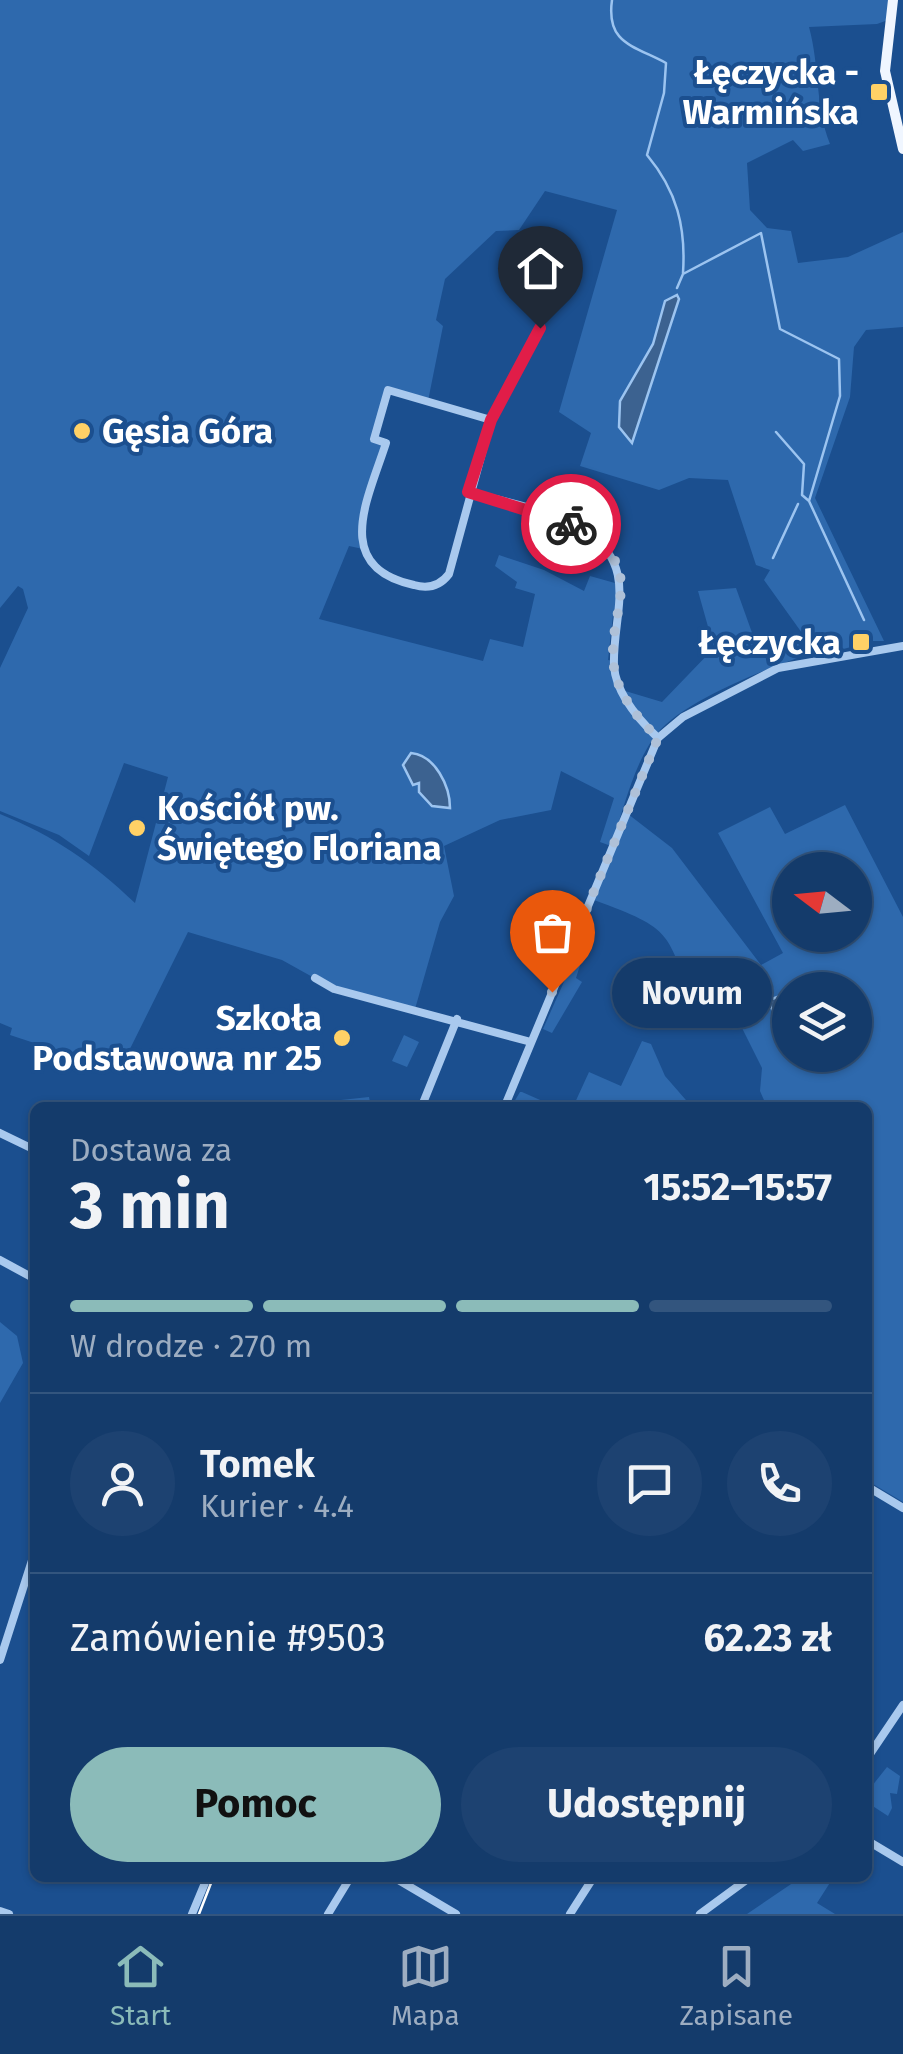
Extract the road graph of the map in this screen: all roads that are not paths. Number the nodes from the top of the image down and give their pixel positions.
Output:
1 (894, 0) edge
2 (902, 145) edge
3 (559, 265) dead end
4 (491, 420) junction
5 (468, 492) junction
6 (903, 646) edge
7 (658, 738) junction
8 (315, 978) dead end
9 (458, 1020) junction
10 (532, 1042) junction
11 (423, 1102) edge
12 (507, 1102) edge
13 (0, 1133) edge
14 (30, 1148) edge
15 (0, 1260) edge
16 (30, 1276) edge
17 (872, 1489) edge
18 (903, 1508) edge
19 (30, 1564) edge
20 (0, 1660) edge
21 (903, 1705) edge
22 (872, 1751) edge
23 (872, 1843) edge
24 (903, 1862) edge
25 (204, 1882) edge
26 (348, 1882) edge
27 (402, 1882) edge
28 (590, 1882) edge
29 (744, 1882) edge
30 (0, 1911) edge
31 (9, 1914) edge
32 (192, 1914) edge
33 (328, 1914) edge
34 (456, 1914) edge
35 (570, 1914) edge
36 (700, 1914) edge

1 - 2 main road
3 - 4 street
4 - 5 street
4 - 5 street
5 - 7 street
6 - 7 street
7 - 10 street
8 - 9 street
9 - 10 street
9 - 11 street
10 - 12 street
13 - 14 street
15 - 16 street
17 - 18 street
19 - 20 street
21 - 22 street
23 - 24 street
25 - 32 street
26 - 33 street
27 - 34 street
28 - 35 street
29 - 36 street
30 - 31 street

